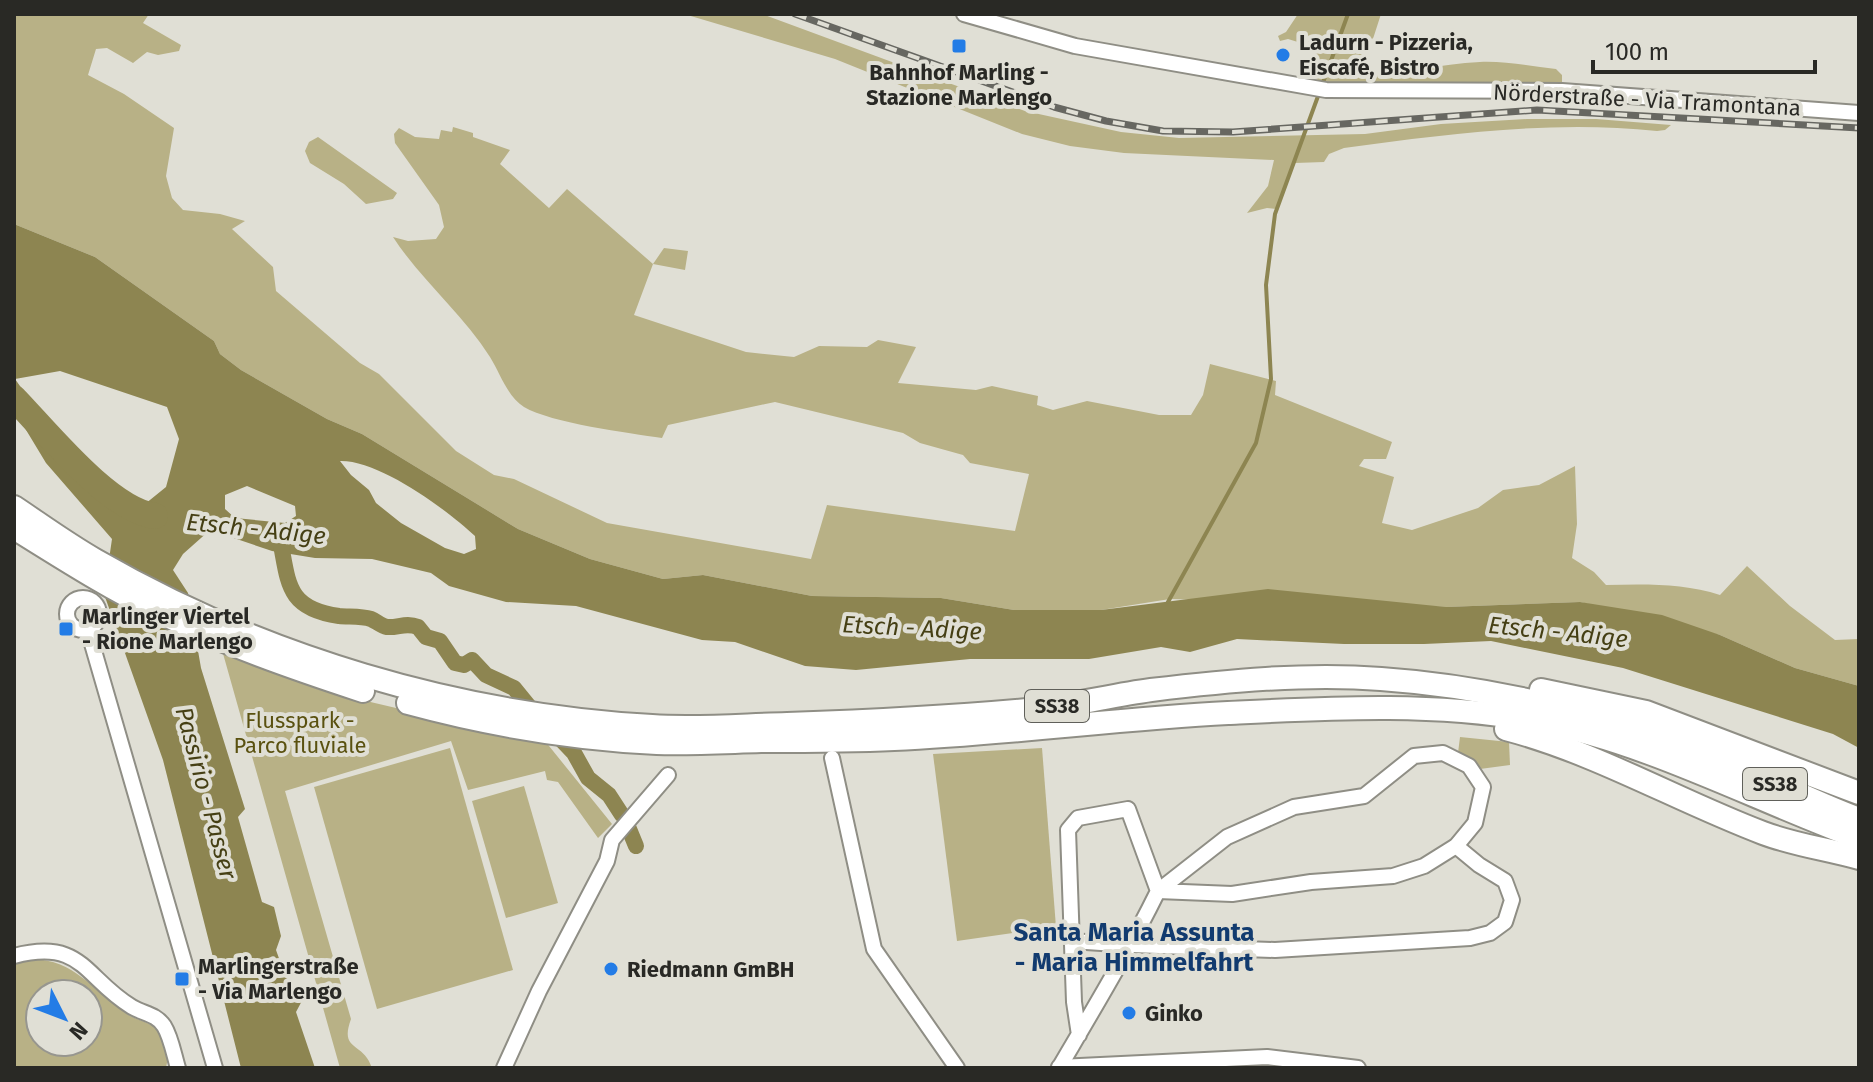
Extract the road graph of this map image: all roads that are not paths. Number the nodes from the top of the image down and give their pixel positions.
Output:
1 (964, 14) edge
2 (1859, 113) edge
3 (14, 507) edge
4 (14, 528) edge
5 (89, 566) junction
6 (88, 630) dead end
7 (1453, 687) junction
8 (1468, 713) junction
9 (658, 735) junction
10 (832, 758) dead end
11 (668, 775) dead end
12 (1859, 793) edge
13 (1859, 819) edge
14 (1859, 838) edge
15 (1456, 846) junction
16 (1859, 858) edge
17 (1158, 891) junction
18 (1071, 941) junction
19 (1131, 945) junction
20 (14, 956) edge
21 (1079, 1035) junction
22 (178, 1068) edge
23 (215, 1068) edge
24 (504, 1068) edge
25 (957, 1068) edge
26 (1059, 1068) edge
27 (1358, 1068) edge

1 - 2 street, Nörderstraße - Via Tramontana
3 - 5 highway, SS38
4 - 5 highway, SS38
5 - 9 highway, SS38
5 - 9 highway, SS38
6 - 23 street
7 - 9 highway, SS38
7 - 12 highway
7 - 13 highway, SS38
8 - 9 highway, SS38
8 - 14 highway, SS38
8 - 16 highway
10 - 25 street
11 - 24 street
15 - 17 street
15 - 17 street
15 - 19 street
17 - 18 street
17 - 19 street
18 - 19 street
18 - 21 street
19 - 21 street
20 - 22 street
21 - 26 street
26 - 27 street

